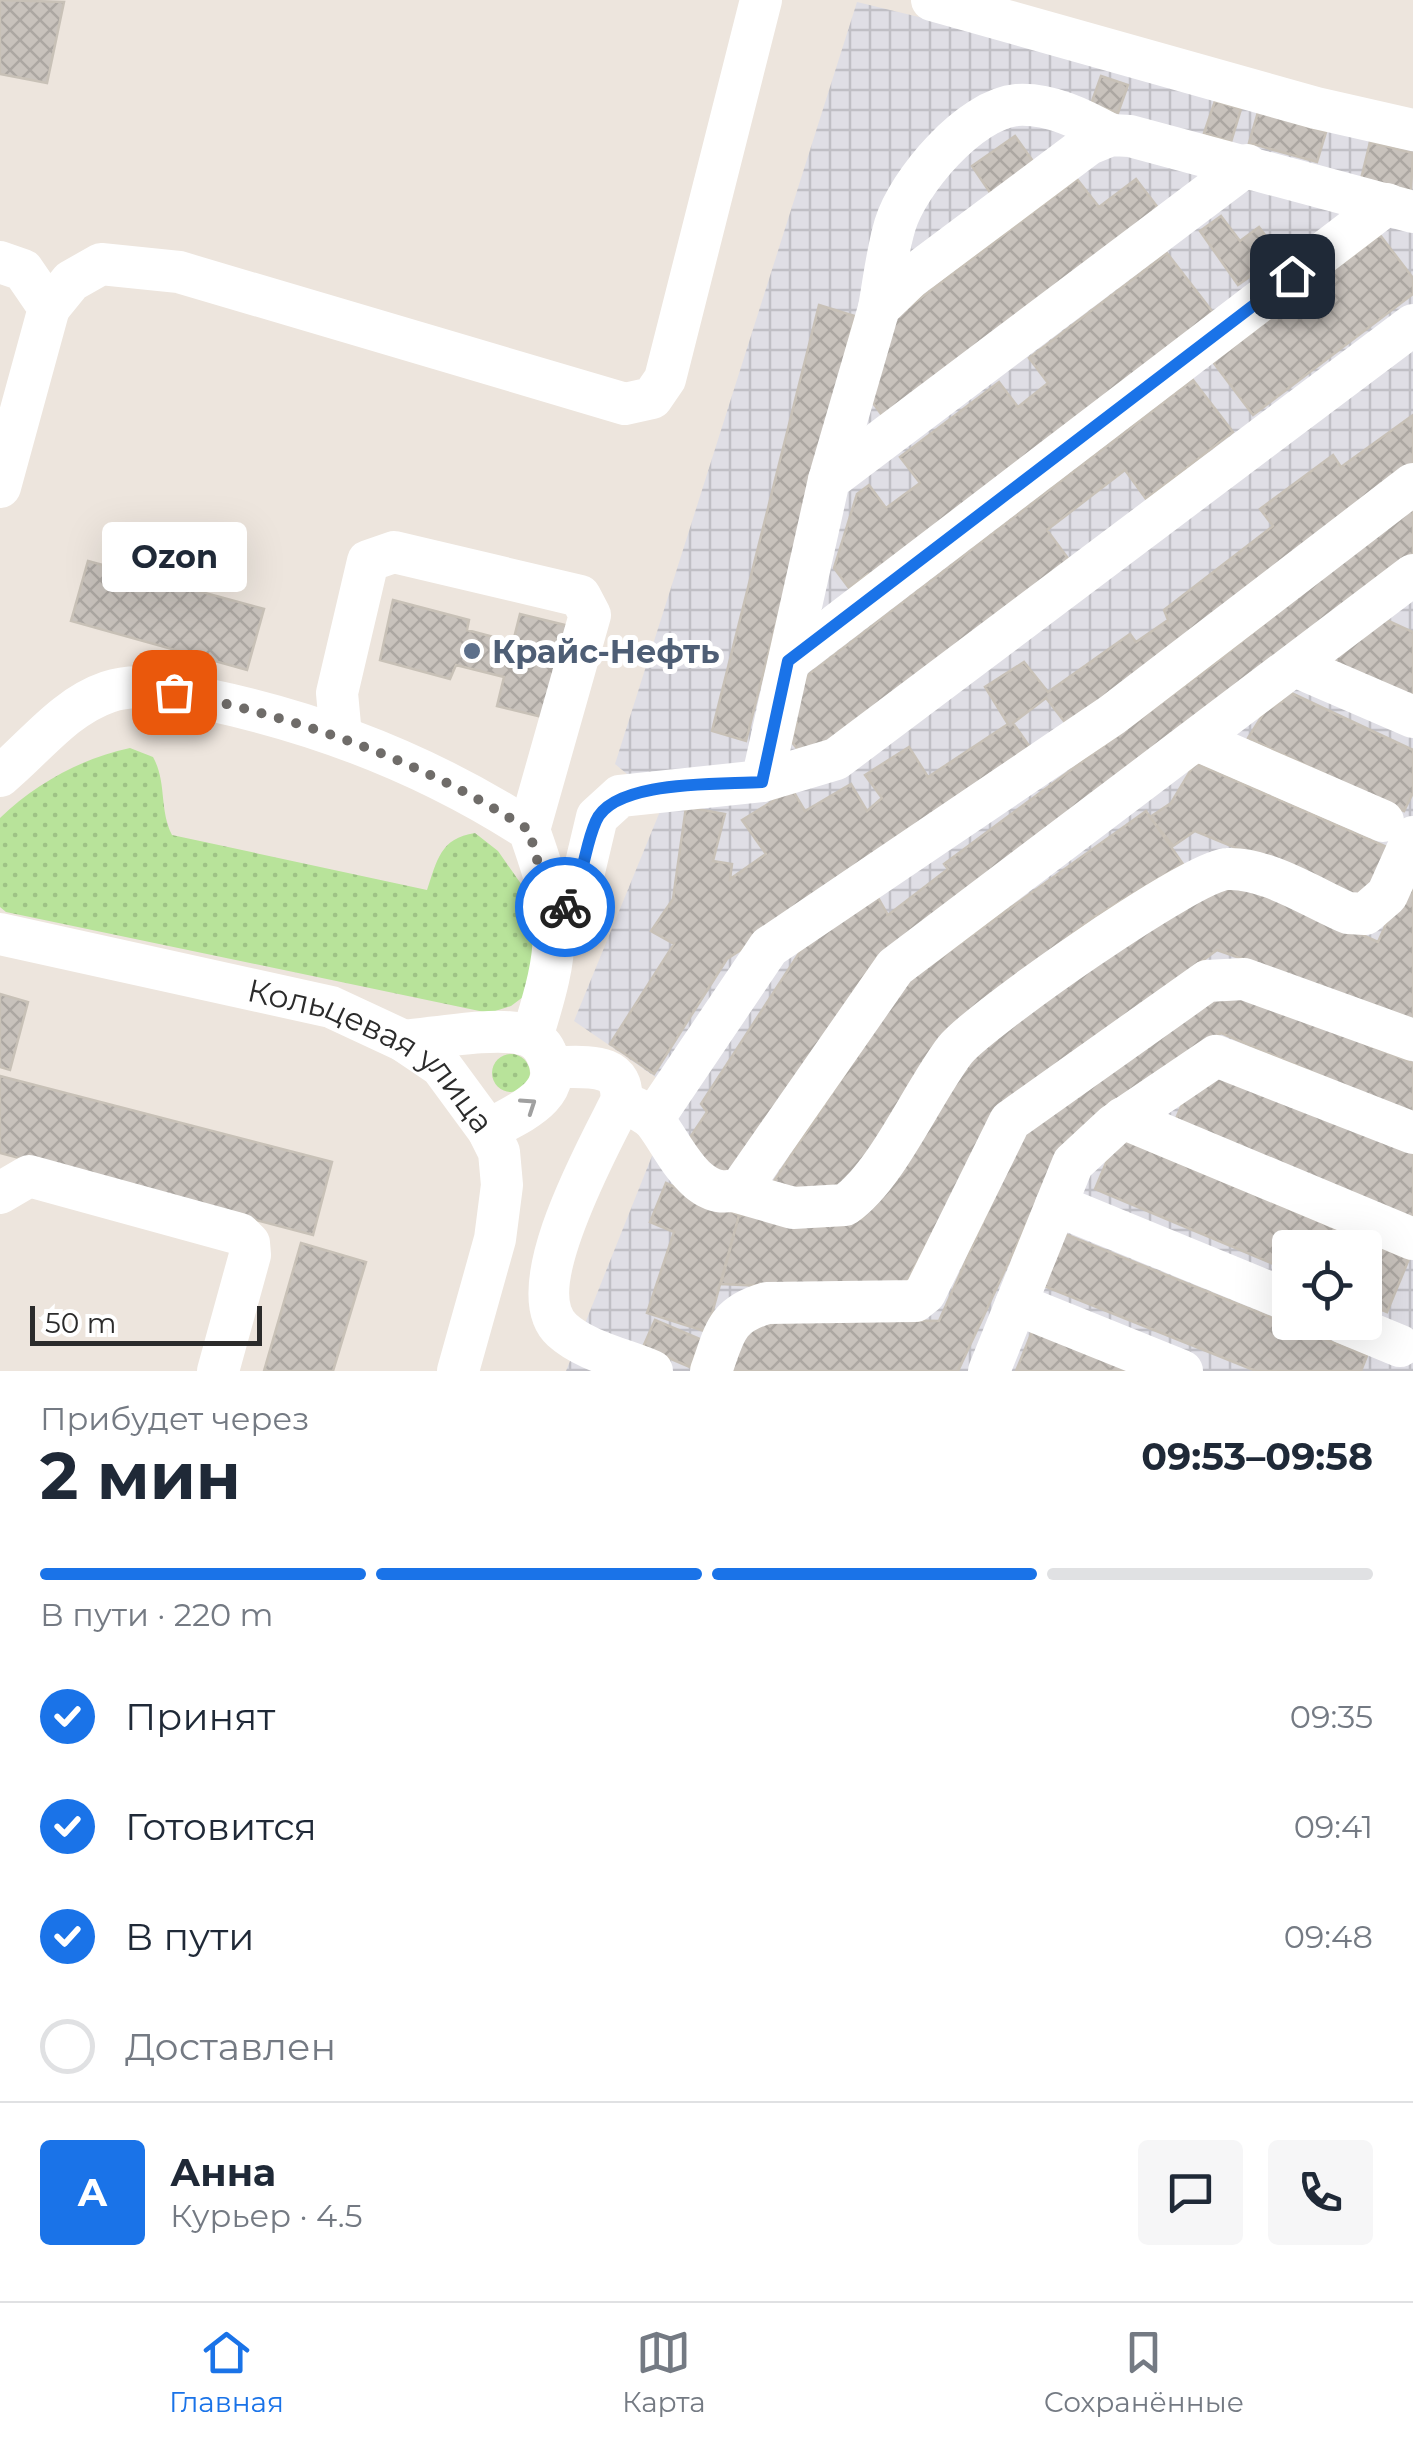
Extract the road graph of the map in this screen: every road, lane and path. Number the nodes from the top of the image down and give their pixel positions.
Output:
1 (760, 0) edge
2 (932, 0) edge
3 (1413, 130) edge
4 (1110, 135) junction
5 (1246, 165) junction
6 (1400, 208) edge
7 (12, 266) edge
8 (49, 308) junction
9 (879, 308) junction
10 (1413, 325) edge
11 (829, 480) junction
12 (1413, 484) edge
13 (0, 487) edge
14 (1405, 591) edge
15 (788, 661) junction
16 (1295, 666) junction
17 (1413, 717) edge
18 (341, 736) junction
19 (1197, 740) junction
20 (0, 776) edge
21 (762, 782) junction
22 (1398, 829) edge
23 (529, 830) junction
24 (554, 922) junction
25 (0, 934) edge
26 (1413, 1040) edge
27 (404, 1041) junction
28 (541, 1052) junction
29 (637, 1110) junction
30 (1123, 1118) junction
31 (488, 1130) junction
32 (1413, 1132) edge
33 (734, 1191) junction
34 (0, 1193) edge
35 (1056, 1205) junction
36 (1413, 1239) edge
37 (1272, 1294) edge
38 (1016, 1304) junction
39 (218, 1371) edge
40 (458, 1371) edge
41 (652, 1371) edge
42 (711, 1371) edge
43 (989, 1371) edge
44 (1182, 1371) edge

1 - 8 street
2 - 3 street
4 - 5 street
4 - 9 street
4 - 9 street
5 - 6 street
5 - 11 street
6 - 15 street
7 - 8 street
8 - 13 street
9 - 11 street
10 - 21 street
11 - 15 street
12 - 29 street
14 - 16 street
15 - 21 street
16 - 17 street
16 - 19 street
18 - 20 street
18 - 23 street
18 - 23 street
19 - 22 street
19 - 33 street
21 - 24 street
22 - 33 street
23 - 24 street
24 - 28 street
25 - 27 street, Кольцевая улица
26 - 42 street
27 - 28 street
27 - 31 street, Кольцевая улица
28 - 29 street
31 -> 28 street
29 - 33 street
29 - 41 street
30 - 32 street
30 - 35 street
30 - 36 street
31 - 40 street, Кольцевая улица
34 - 39 street
35 - 37 street
35 - 38 street
38 - 43 street
38 - 44 street

